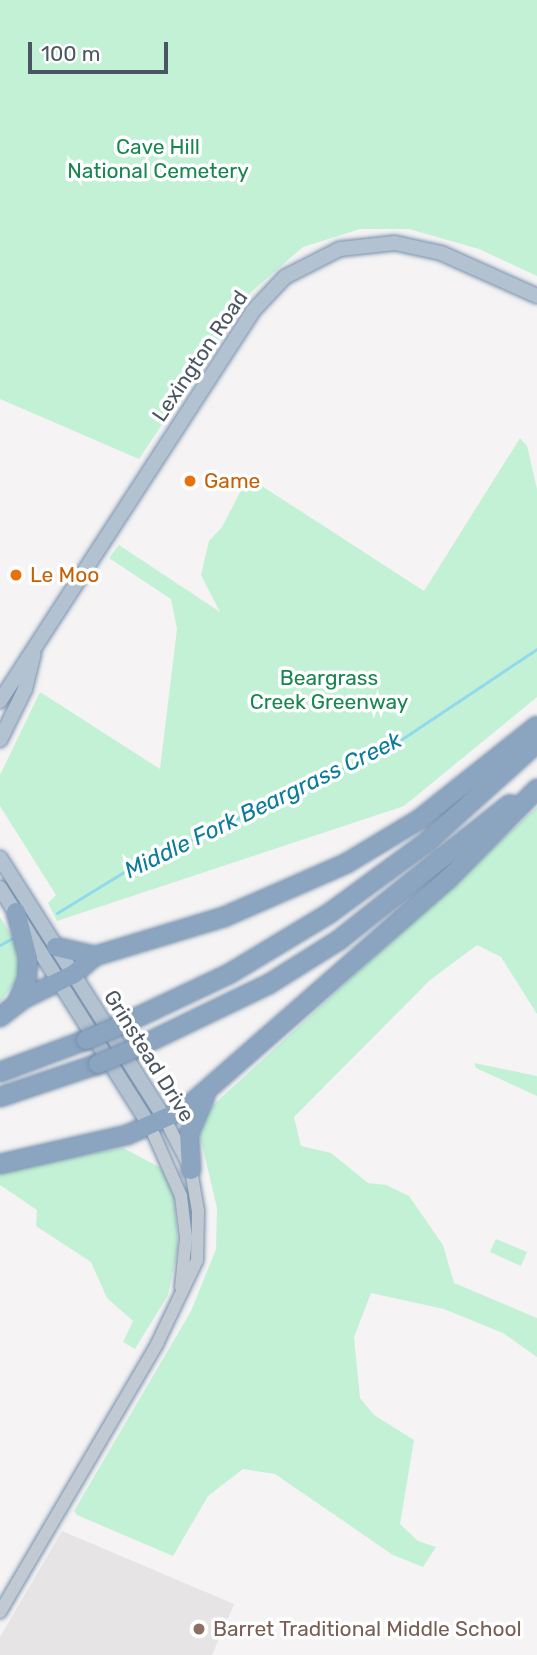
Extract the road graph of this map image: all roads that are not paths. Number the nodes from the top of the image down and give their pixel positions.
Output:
1 (537, 296) edge
2 (34, 654) junction
3 (0, 701) edge
4 (537, 726) edge
5 (0, 740) edge
6 (537, 743) edge
7 (537, 782) edge
8 (537, 789) edge
9 (0, 858) edge
10 (0, 888) edge
11 (16, 912) junction
12 (56, 947) junction
13 (95, 956) junction
14 (66, 978) junction
15 (16, 1004) junction
16 (0, 1017) edge
17 (0, 1072) edge
18 (211, 1088) junction
19 (0, 1097) edge
20 (158, 1123) junction
21 (42, 1153) junction
22 (0, 1156) edge
23 (0, 1164) edge
24 (191, 1170) junction
25 (181, 1293) junction
26 (0, 1612) edge

1 - 2 main road, Lexington Road
2 - 3 main road, Lexington Road
2 - 5 main road, Lexington Road
4 - 13 highway
6 - 17 highway, bridge
7 - 19 highway, bridge
8 - 18 highway
9 - 12 main road, Grinstead Drive
10 - 11 main road, Grinstead Drive
11 - 14 main road, Grinstead Drive
11 - 15 highway
12 - 13 highway
12 - 14 main road, Grinstead Drive
13 - 14 highway
14 - 15 highway
14 - 20 main road, Grinstead Drive
15 - 16 highway
18 - 20 highway
18 - 24 highway
20 - 21 highway
20 - 24 street, Grinstead Drive
20 - 25 street, Grinstead Drive
21 - 22 highway
21 - 23 highway
24 - 25 street, Grinstead Drive
25 - 26 street, Grinstead Drive

